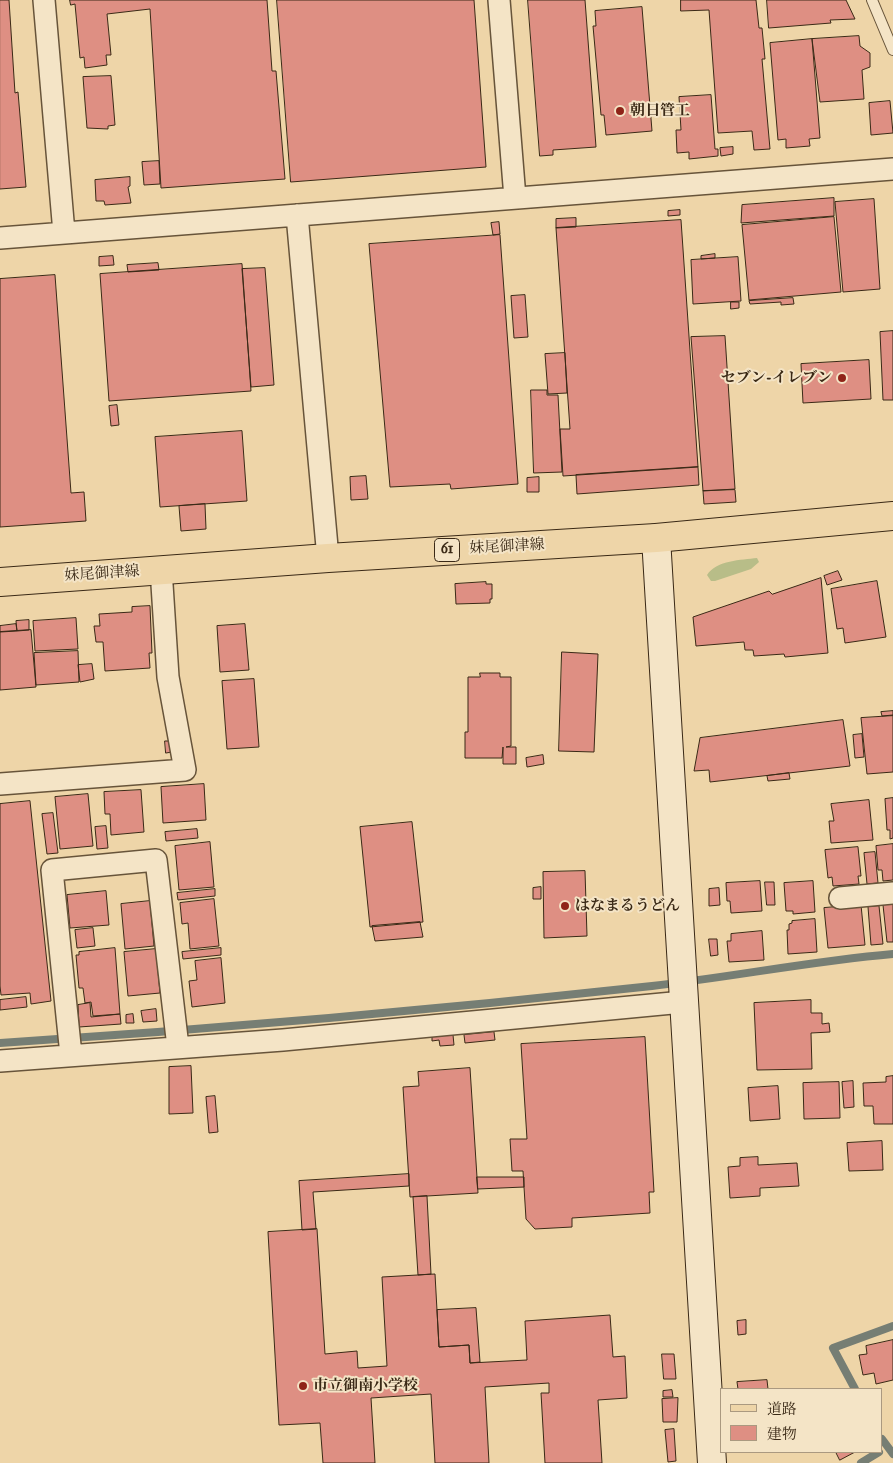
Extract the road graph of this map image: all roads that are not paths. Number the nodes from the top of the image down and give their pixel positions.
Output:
1 (44, 0) edge
2 (499, 0) edge
3 (872, 0) edge
4 (893, 50) edge
5 (893, 169) edge
6 (516, 198) junction
7 (297, 215) junction
8 (64, 233) junction
9 (0, 238) edge
10 (893, 516) edge
11 (656, 538) junction
12 (328, 558) junction
13 (161, 570) junction
14 (0, 582) edge
15 (0, 784) edge
16 (893, 893) edge
17 (840, 898) dead end
18 (682, 988) junction
19 (176, 1036) junction
20 (71, 1051) junction
21 (0, 1060) edge
22 (712, 1463) edge

1 - 8 street
2 - 6 street
3 - 4 lane
5 - 6 street
6 - 7 street
7 - 8 street
7 - 12 street
8 - 9 street
10 - 11 main road, 妹尾御津線 / 61
11 - 12 main road, 妹尾御津線 / 61
11 - 18 street
12 - 13 main road, 妹尾御津線 / 61
13 - 14 main road, 妹尾御津線 / 61
13 - 15 street
16 - 17 street
18 - 19 street
18 - 22 street
19 - 20 street
19 - 20 street
20 - 21 street

